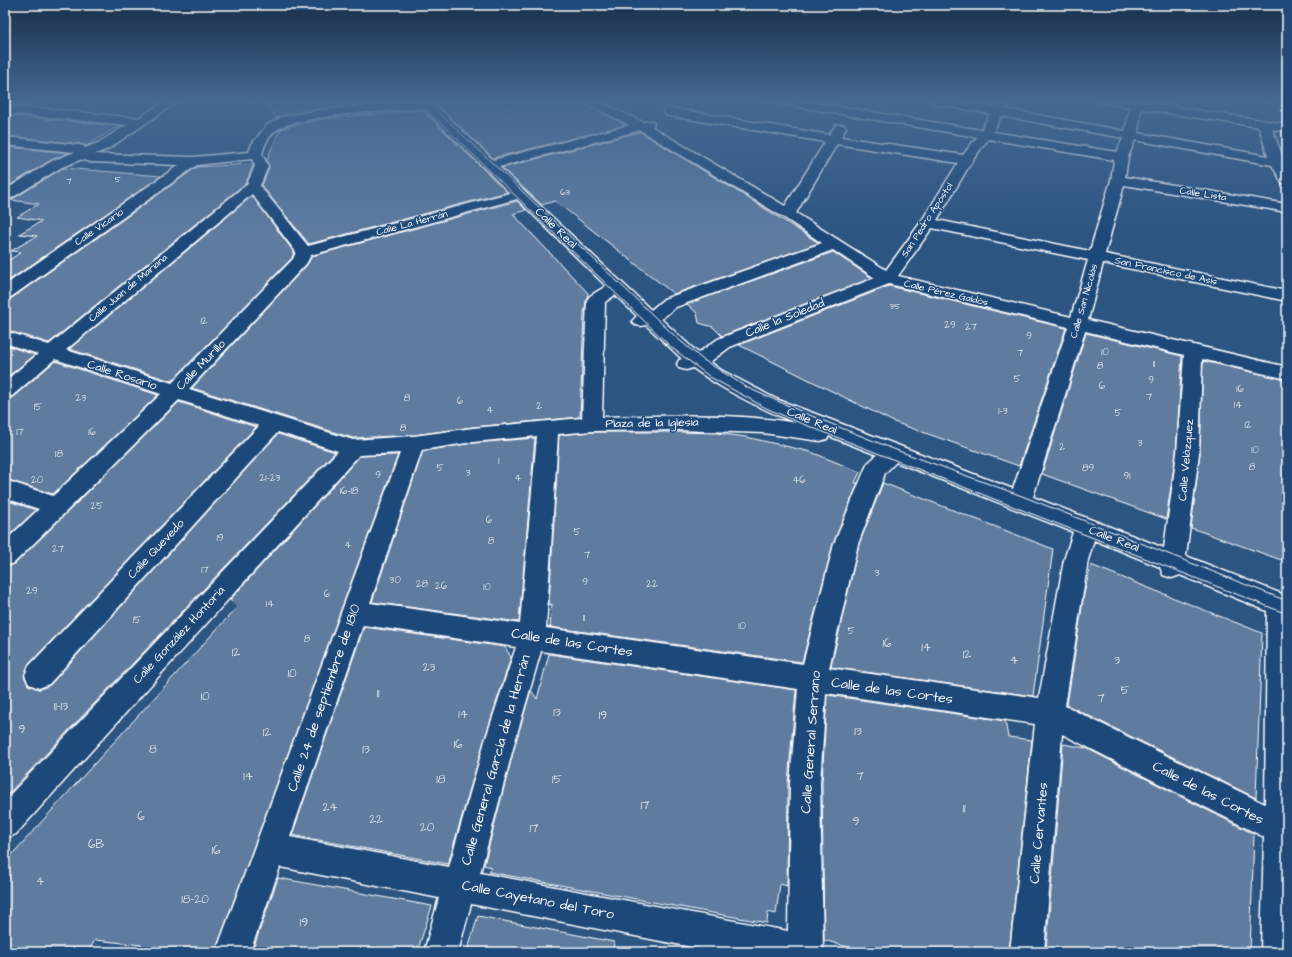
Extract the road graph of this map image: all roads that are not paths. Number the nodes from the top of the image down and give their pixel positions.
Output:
1 (39, 145) edge
2 (105, 145) edge
3 (258, 145) edge
4 (469, 145) edge
5 (569, 145) edge
6 (673, 145) edge
7 (830, 145) edge
8 (864, 145) edge
9 (978, 145) edge
10 (1049, 145) edge
11 (1127, 145) edge
12 (1183, 145) edge
13 (1271, 145) edge
14 (255, 155) junction
15 (80, 156) junction
16 (1121, 157) junction
17 (966, 160) junction
18 (193, 161) junction
19 (1277, 162) junction
20 (490, 165) junction
21 (1118, 180) junction
22 (1287, 180) edge
23 (253, 186) junction
24 (521, 194) junction
25 (5, 196) edge
26 (1287, 208) edge
27 (788, 214) junction
28 (928, 223) junction
29 (834, 244) junction
30 (304, 252) junction
31 (1097, 257) junction
32 (888, 279) junction
33 (616, 286) junction
34 (5, 293) edge
35 (1287, 296) edge
36 (645, 320) junction
37 (1078, 324) junction
38 (5, 337) edge
39 (1193, 351) junction
40 (52, 352) junction
41 (691, 362) junction
42 (1287, 373) edge
43 (5, 391) edge
44 (175, 392) junction
45 (273, 424) junction
46 (592, 424) junction
47 (548, 427) junction
48 (859, 440) junction
49 (414, 444) junction
50 (353, 448) junction
51 (892, 453) junction
52 (5, 489) edge
53 (1020, 501) junction
54 (57, 506) junction
55 (1086, 528) junction
56 (5, 556) edge
57 (1173, 565) junction
58 (1284, 606) edge
59 (354, 612) junction
60 (532, 637) junction
61 (39, 675) dead end
62 (813, 680) junction
63 (1050, 713) junction
64 (5, 823) edge
65 (1283, 831) edge
66 (270, 849) junction
67 (461, 885) junction
68 (233, 952) edge
69 (441, 952) edge
70 (806, 952) edge
71 (1027, 952) edge
72 (1278, 952) edge

1 - 15 street
2 - 15 street
3 - 14 street
4 - 20 street, Calle Real
5 - 20 street
6 - 27 street, Calle Pérez Galdós
7 - 27 street
8 - 17 street
9 - 17 street, San Pedro Apóstol
10 - 16 street
11 - 16 street, Calle San Nicolás
12 - 19 street
13 - 19 street
14 - 18 street
14 - 23 street
15 - 18 street
15 - 25 street
16 - 21 street, Calle San Nicolás
17 - 28 street, San Pedro Apóstol
18 - 34 street, Calle Vicario
19 - 22 street
20 - 24 street, Calle Real
21 - 26 street, Calle Lista
21 - 31 street, Calle San Nicolás
23 - 30 street
23 - 40 street, Calle Juan de Mariana
24 - 30 street, Calle La Herrán
24 - 33 street, Calle Real
27 - 29 street, Calle Pérez Galdós
28 - 31 street, San Francisco de Asís
28 - 32 street, San Pedro Apóstol
29 - 32 street, Calle Pérez Galdós
29 - 36 street
30 - 44 street, Calle Murillo
31 - 35 street, San Francisco de Asís
31 - 37 street, Calle San Nicolás
32 - 37 street, Calle Pérez Galdós
32 - 41 street, Calle la Soledad
33 - 36 street, Calle Real
33 - 46 street, Plaza de la Iglesia
36 - 41 street, Calle Real
37 - 39 street, Calle Pérez Galdós
37 - 53 street, Calle San Nicolás
38 - 40 street, Calle Rosario
39 - 42 street, Calle Pérez Galdós
39 - 57 street, Calle Velázquez
40 - 43 street, Calle Juan de Mariana
40 - 44 street, Calle Rosario
41 - 48 street, Calle Real
44 - 45 street, Calle Rosario
44 - 54 street, Calle Murillo
45 - 50 street, Calle Rosario
45 - 61 street, Calle Quevedo
46 - 47 street
46 - 48 street, Plaza de la Iglesia
47 - 49 street
47 - 60 street, Calle General García de la Herrán
48 - 51 street, Calle Real
49 - 50 street
49 - 59 street, Calle 24 de septiembre de 1810
50 - 64 street, Calle González Hontoria
51 - 53 street, Calle Real
51 - 62 street, Calle General Serrano
52 - 54 street
53 - 55 street, Calle Real
54 - 56 street, Calle Murillo
55 - 57 street, Calle Real
55 - 63 street, Calle Cervantes
57 - 58 street, Calle Real
58 - 65 street
59 - 60 street, Calle de las Cortes
59 - 66 street, Calle 24 de septiembre de 1810
60 - 62 street, Calle de las Cortes
60 - 67 street, Calle General García de la Herrán
62 - 63 street, Calle de las Cortes
62 - 70 street, Calle General Serrano
63 - 65 street, Calle de las Cortes
63 - 71 street, Calle Cervantes
65 - 72 street
66 - 67 street, Calle Cayetano del Toro
66 - 68 street, Calle 24 de septiembre de 1810
67 - 69 street, Calle General García de la Herrán
67 - 70 street, Calle Cayetano del Toro

